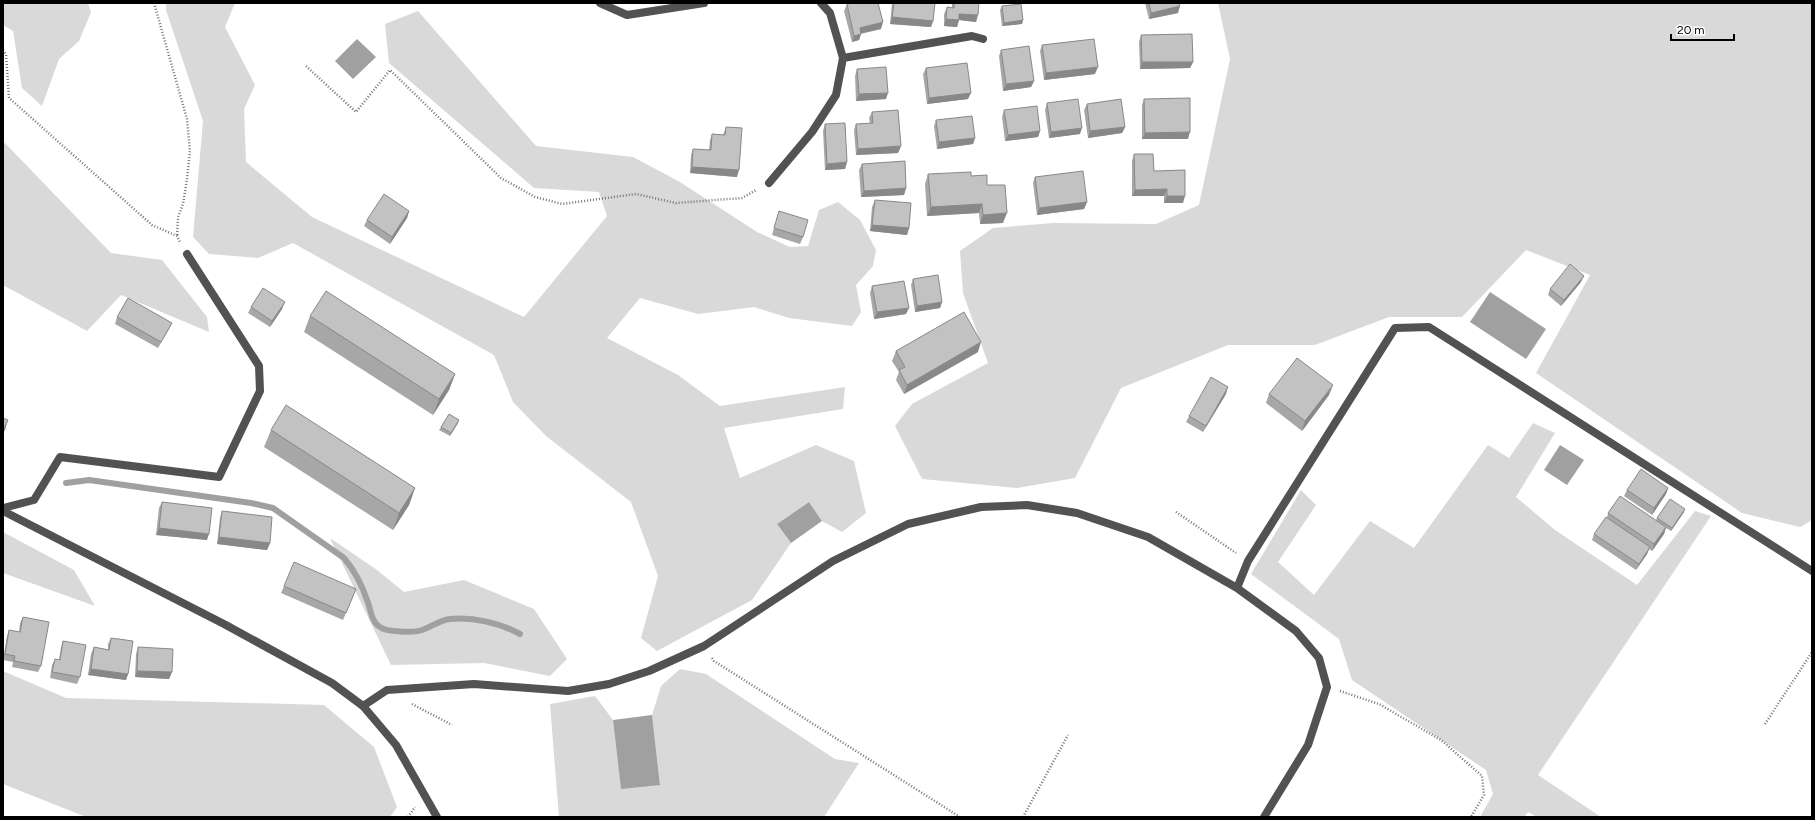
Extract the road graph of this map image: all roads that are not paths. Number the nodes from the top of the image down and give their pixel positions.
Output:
1 (600, 3) edge
2 (704, 3) edge
3 (821, 3) edge
4 (983, 39) dead end
5 (843, 58) junction
6 (769, 183) road end
7 (187, 254) road end
8 (3, 508) edge
9 (3, 512) edge
10 (1812, 571) edge
11 (1237, 588) junction
12 (363, 706) junction
13 (438, 817) edge
14 (1264, 817) edge

1 - 2 street
3 - 5 street
4 - 5 street
5 - 6 street
7 - 8 street
9 - 12 street
10 - 11 street
11 - 12 street
11 - 14 street
12 - 13 street

